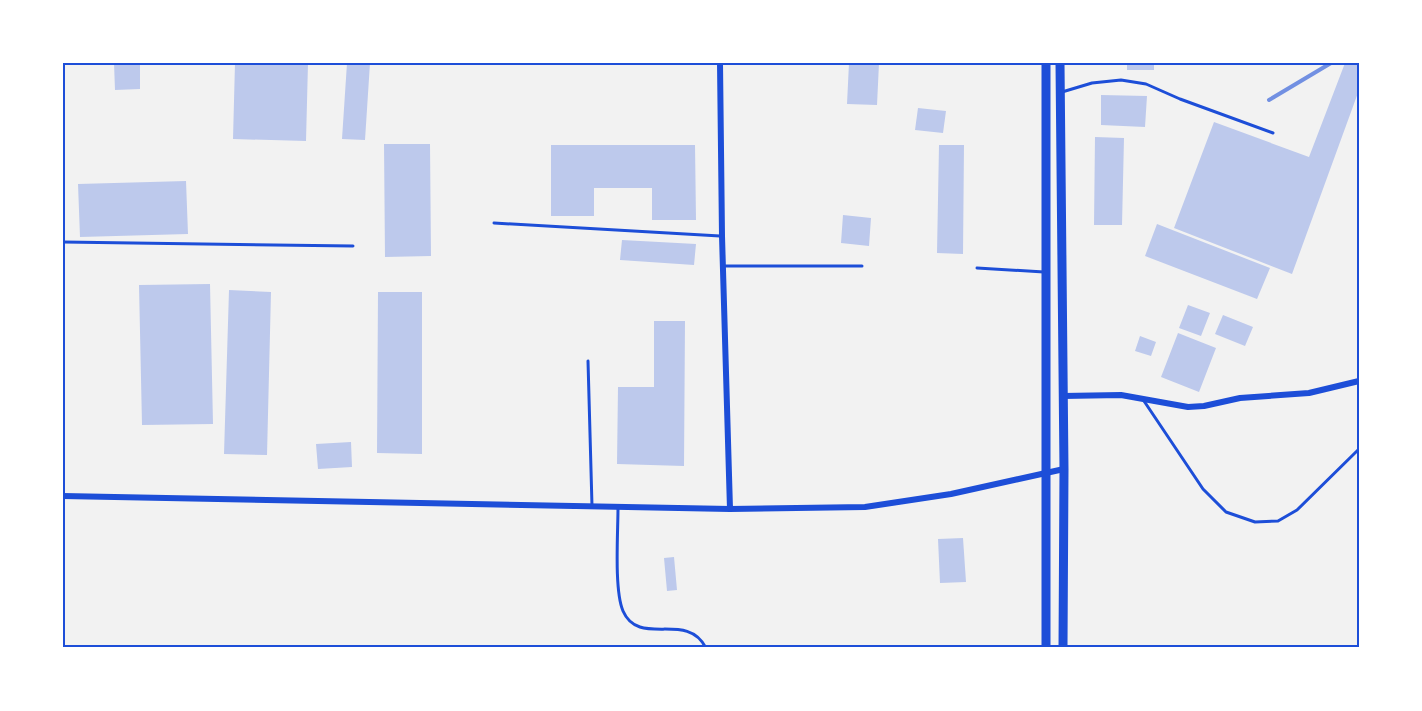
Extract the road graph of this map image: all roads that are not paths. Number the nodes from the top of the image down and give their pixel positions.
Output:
1 (720, 63) edge
2 (1046, 63) edge
3 (1060, 63) edge
4 (1060, 92) junction
5 (1273, 133) dead end
6 (494, 223) dead end
7 (722, 236) junction
8 (63, 242) edge
9 (353, 246) dead end
10 (723, 266) junction
11 (862, 266) dead end
12 (977, 268) dead end
13 (1046, 272) junction
14 (588, 361) dead end
15 (1359, 381) edge
16 (1063, 396) junction
17 (1141, 397) junction
18 (1359, 449) edge
19 (1064, 469) junction
20 (1047, 473) junction
21 (63, 496) edge
22 (592, 506) junction
23 (618, 507) junction
24 (730, 509) junction
25 (706, 648) edge
26 (1046, 648) edge
27 (1063, 648) edge

1 - 7 street
2 - 13 main road
3 - 4 main road
4 - 5 lane
4 - 16 main road
6 - 7 lane
7 - 10 street
8 - 9 lane
10 - 11 lane
10 - 24 street
12 - 13 lane
13 - 20 main road
14 - 22 lane
15 - 17 street
16 - 17 street
16 - 19 main road
17 - 18 lane
19 - 20 street
19 - 27 main road
20 - 24 street
20 - 26 main road
21 - 22 street
22 - 23 street
23 - 24 street
23 - 25 lane

